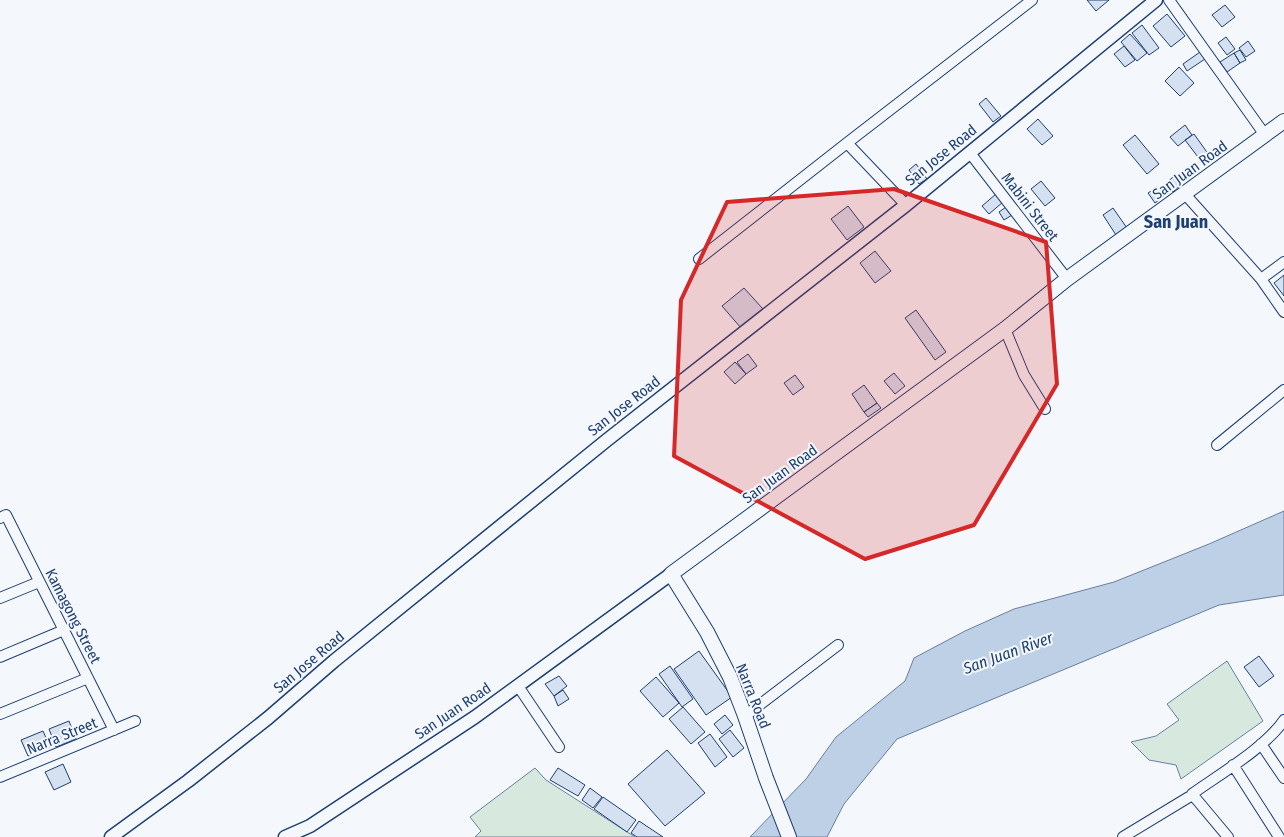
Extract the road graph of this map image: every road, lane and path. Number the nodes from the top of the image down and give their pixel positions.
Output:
1 (1032, 0) edge
2 (1156, 0) edge
3 (1169, 0) edge
4 (1284, 121) edge
5 (1265, 135) junction
6 (847, 143) junction
7 (970, 153) junction
8 (1184, 193) junction
9 (906, 205) junction
10 (699, 260) dead end
11 (1284, 262) edge
12 (1067, 279) junction
13 (1261, 279) junction
14 (1284, 312) edge
15 (1005, 329) junction
16 (1284, 390) edge
17 (1045, 409) dead end
18 (1216, 445) dead end
19 (3, 517) edge
20 (671, 574) junction
21 (39, 582) junction
22 (0, 598) edge
23 (64, 630) junction
24 (838, 645) dead end
25 (0, 657) edge
26 (88, 678) junction
27 (518, 686) junction
28 (0, 714) edge
29 (745, 716) junction
30 (1284, 720) edge
31 (135, 721) dead end
32 (114, 730) junction
33 (1261, 744) junction
34 (559, 747) dead end
35 (1233, 765) junction
36 (0, 777) edge
37 (1284, 778) edge
38 (1189, 797) dead end
39 (111, 837) edge
40 (285, 837) edge
41 (789, 837) edge
42 (1122, 837) edge
43 (1228, 837) edge
44 (1279, 837) edge

1 - 6 street
2 - 7 street, San Jose Road
3 - 5 street
4 - 5 main road, San Juan Road
5 - 8 main road, San Juan Road
6 - 9 street
6 - 10 street
7 - 9 street, San Jose Road
7 - 12 street, Mabini Street
8 - 12 main road, San Juan Road
8 - 13 street
9 - 39 street, San Jose Road
11 - 13 street
12 - 15 main road, San Juan Road
13 - 14 street
15 - 17 street
15 - 20 main road, San Juan Road
16 - 18 street
19 - 21 street, Kamagong Street
20 - 27 street, San Juan Road
20 - 29 main road, Narra Road
21 - 22 street
21 - 23 street, Kamagong Street
23 - 25 street
23 - 26 street, Kamagong Street
24 - 29 street
26 - 28 street
26 - 32 street, Kamagong Street
27 - 34 street
27 - 40 street, San Juan Road
29 - 41 main road, Narra Road
30 - 33 street
31 - 32 street, Narra Street
32 - 36 street, Narra Street
33 - 35 street
33 - 37 street
35 - 43 street
35 - 44 street
38 - 42 street

